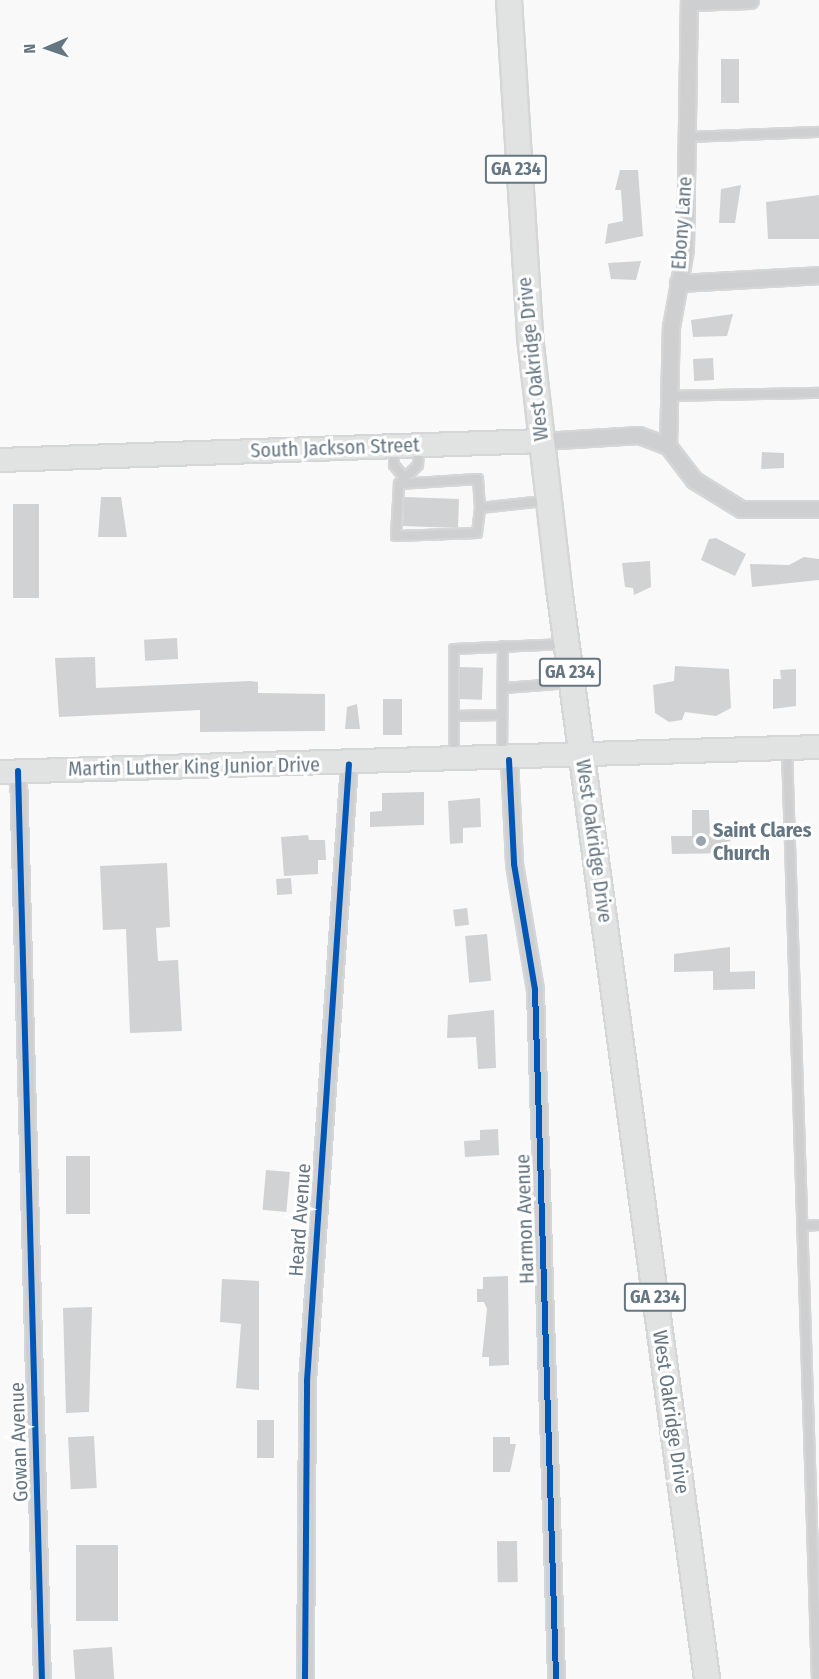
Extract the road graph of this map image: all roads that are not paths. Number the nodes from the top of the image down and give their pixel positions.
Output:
1 (509, 0) edge
2 (750, 0) edge
3 (688, 1) edge
4 (819, 132) edge
5 (686, 137) junction
6 (819, 275) edge
7 (678, 283) junction
8 (819, 393) edge
9 (671, 396) junction
10 (542, 441) junction
11 (419, 445) junction
12 (394, 446) junction
13 (668, 446) junction
14 (0, 460) edge
15 (403, 476) junction
16 (399, 484) junction
17 (549, 500) junction
18 (480, 508) junction
19 (819, 509) edge
20 (567, 644) junction
21 (503, 646) junction
22 (572, 683) junction
23 (505, 688) junction
24 (501, 715) junction
25 (454, 716) junction
26 (819, 747) edge
27 (787, 748) junction
28 (582, 756) junction
29 (505, 760) junction
30 (454, 762) junction
31 (349, 764) junction
32 (9, 772) edge
33 (819, 1225) edge
34 (802, 1226) junction
35 (42, 1679) edge
36 (305, 1679) edge
37 (556, 1679) edge
38 (707, 1679) edge
39 (817, 1679) edge

1 - 10 main road, West Oakridge Drive / GA 234
2 - 3 street
3 - 5 street, Ebony Lane
4 - 5 lane
5 - 7 street, Ebony Lane
6 - 7 street
7 - 9 street, Ebony Lane
8 - 9 lane
9 - 13 street, Ebony Lane
10 - 11 street, South Jackson Street
10 - 13 street, South Jackson Street
10 - 17 main road, West Oakridge Drive / GA 234
11 - 12 street, South Jackson Street
11 - 15 lane
12 - 14 street, South Jackson Street
12 - 15 lane
13 - 19 street
15 - 16 lane
16 - 18 lane
16 - 18 lane
17 - 18 lane
17 - 20 main road, West Oakridge Drive / GA 234
20 - 21 lane
20 - 22 main road, West Oakridge Drive / GA 234
21 - 23 lane
21 - 25 lane
22 - 23 lane
22 - 28 main road, West Oakridge Drive / GA 234
23 - 24 lane
24 - 25 lane
24 - 29 lane
25 - 30 lane
26 - 27 street, Martin Luther King Junior Drive
27 - 28 street, Martin Luther King Junior Drive
27 - 34 lane
28 - 29 street, Martin Luther King Junior Drive
28 - 38 main road, West Oakridge Drive / GA 234
29 - 30 street, Martin Luther King Junior Drive
29 - 37 street, Harmon Avenue
30 - 31 street, Martin Luther King Junior Drive
31 - 32 street, Martin Luther King Junior Drive
31 - 36 street, Heard Avenue
32 - 35 street, Gowan Avenue
33 - 34 lane
34 - 39 lane

